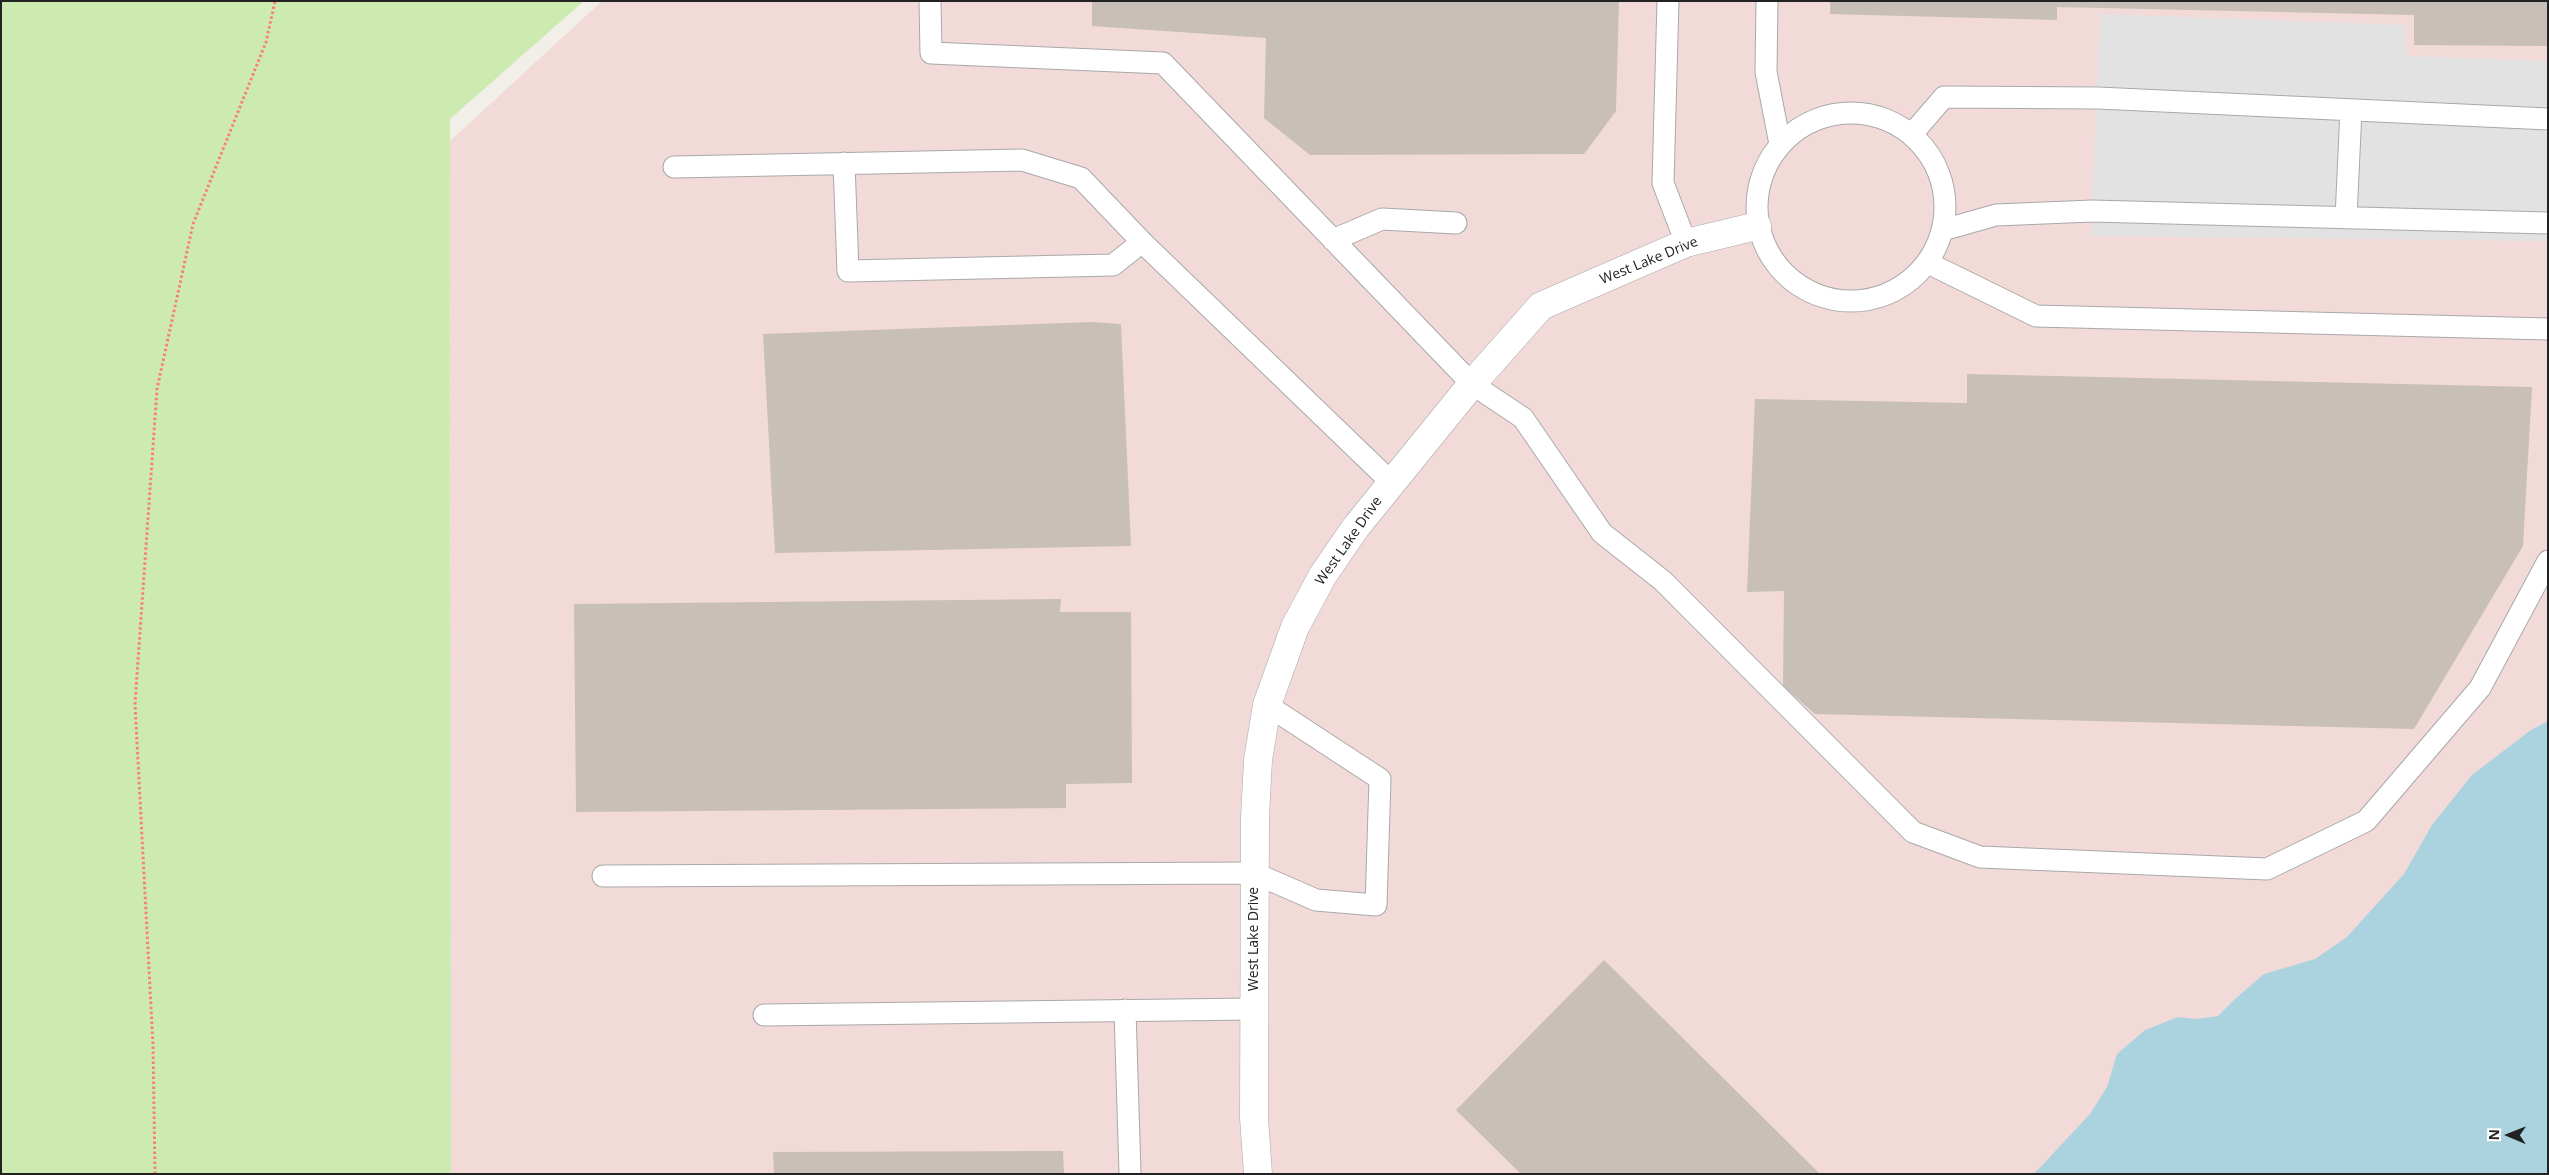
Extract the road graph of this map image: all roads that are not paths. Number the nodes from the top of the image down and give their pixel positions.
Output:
1 (930, 1) edge
2 (1668, 1) edge
3 (1767, 1) edge
4 (2351, 110) junction
5 (2548, 119) edge
6 (1912, 134) junction
7 (1780, 144) junction
8 (844, 164) junction
9 (674, 167) dead end
10 (2346, 218) junction
11 (1456, 223) dead end
12 (2548, 223) edge
13 (1758, 226) junction
14 (1943, 230) junction
15 (1334, 240) junction
16 (1142, 242) junction
17 (1686, 243) junction
18 (1928, 263) junction
19 (2548, 329) edge
20 (1472, 384) junction
21 (1392, 483) junction
22 (2548, 561) edge
23 (1267, 705) junction
24 (1254, 873) junction
25 (603, 876) dead end
26 (1254, 1009) junction
27 (1125, 1010) junction
28 (764, 1015) dead end
29 (1130, 1174) edge
30 (1258, 1174) edge

1 - 15 lane
2 - 17 lane
3 - 7 lane
4 - 5 lane
4 - 6 lane
4 - 10 lane
6 - 7 lane
6 - 14 lane
7 - 13 lane
8 - 9 lane
8 - 16 lane
8 - 16 lane
10 - 12 lane
10 - 14 lane
11 - 15 lane
13 - 17 street, West Lake Drive
13 - 18 lane
14 - 18 lane
15 - 20 lane
16 - 21 lane
17 - 20 street, West Lake Drive
18 - 19 lane
20 - 21 street, West Lake Drive
20 - 22 lane
21 - 23 street, West Lake Drive
23 - 24 street, West Lake Drive
23 - 24 lane
24 - 25 lane
24 - 26 street, West Lake Drive
26 - 27 lane
26 - 30 street, West Lake Drive
27 - 28 lane
27 - 29 lane

